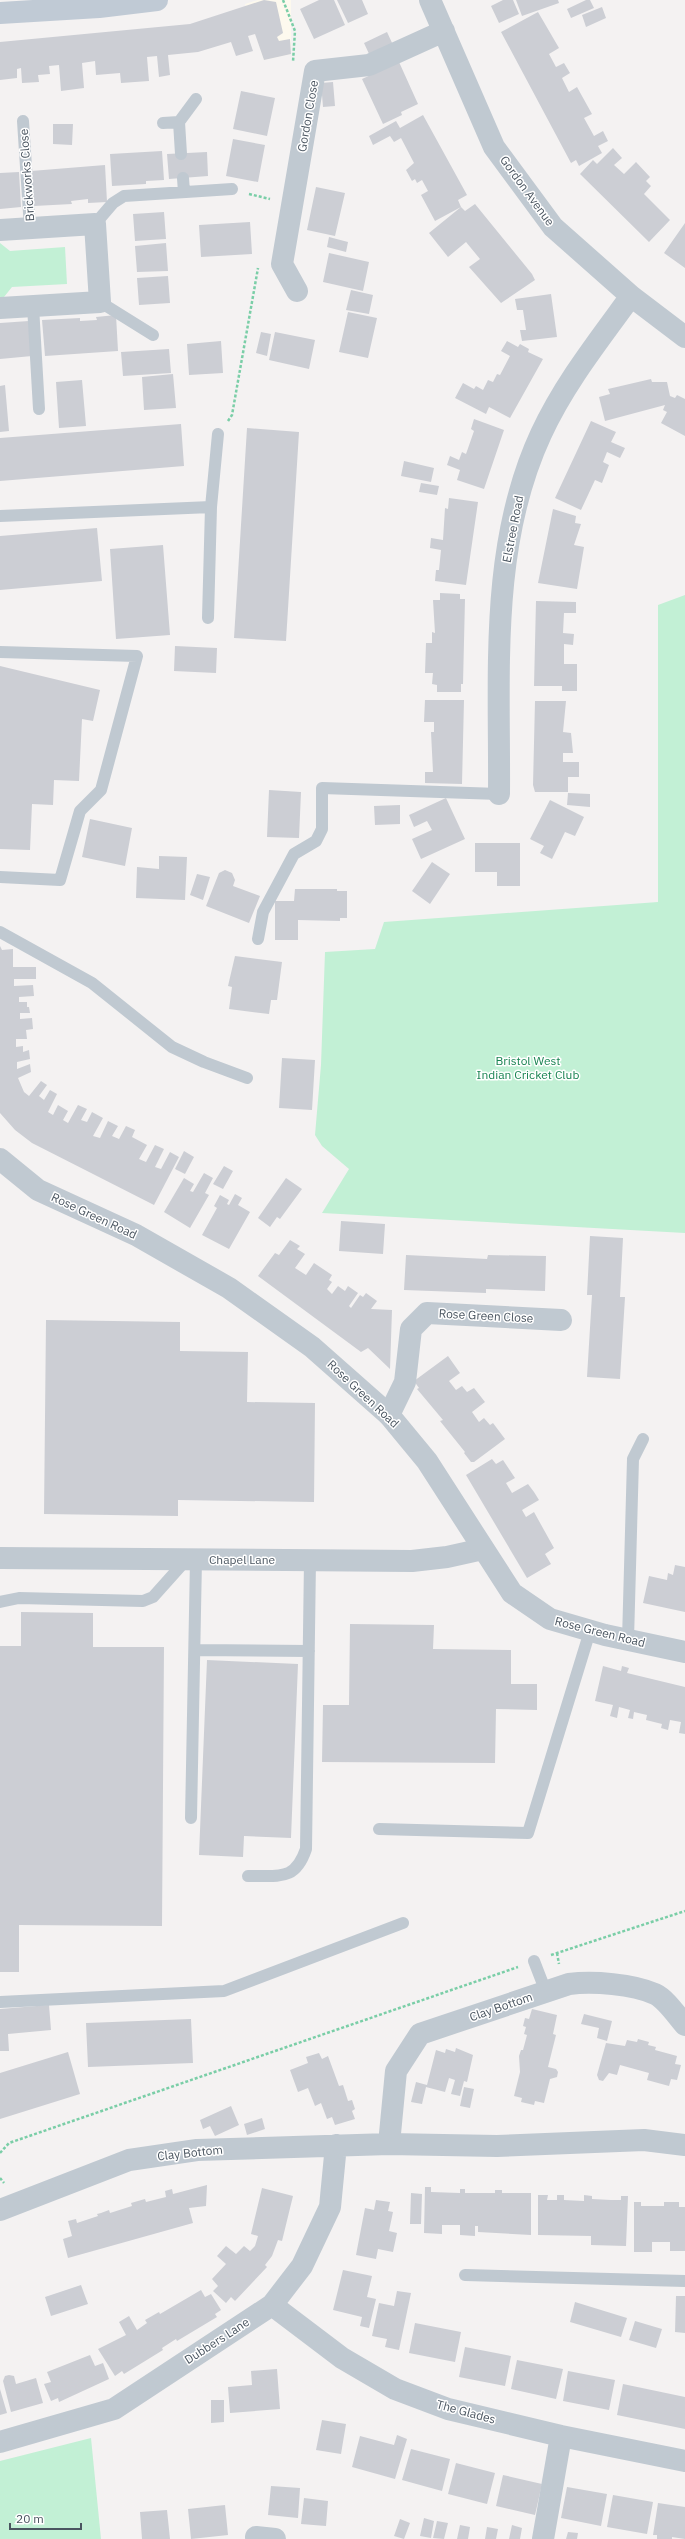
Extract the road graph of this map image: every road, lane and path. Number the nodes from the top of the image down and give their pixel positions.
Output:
1 (158, 0) edge
2 (430, 0) edge
3 (0, 13) edge
4 (444, 31) junction
5 (196, 99) dead end
6 (23, 121) dead end
7 (179, 122) junction
8 (163, 124) dead end
9 (181, 154) dead end
10 (183, 178) dead end
11 (232, 189) dead end
12 (184, 192) junction
13 (95, 224) junction
14 (30, 228) junction
15 (0, 230) edge
16 (297, 291) dead end
17 (631, 296) junction
18 (100, 302) junction
19 (32, 306) junction
20 (0, 308) edge
21 (153, 335) dead end
22 (685, 337) edge
23 (39, 409) dead end
24 (218, 434) dead end
25 (211, 507) junction
26 (0, 516) edge
27 (208, 618) dead end
28 (0, 652) edge
29 (498, 794) joint
30 (0, 877) edge
31 (0, 932) edge
32 (258, 939) dead end
33 (247, 1078) dead end
34 (0, 1159) edge
35 (561, 1320) dead end
36 (389, 1415) junction
37 (643, 1439) dead end
38 (483, 1549) junction
39 (0, 1558) edge
40 (191, 1559) junction
41 (310, 1560) junction
42 (0, 1602) edge
43 (590, 1631) junction
44 (628, 1640) junction
45 (195, 1650) junction
46 (309, 1650) junction
47 (685, 1652) edge
48 (191, 1818) dead end
49 (379, 1829) dead end
50 (248, 1876) dead end
51 (685, 1911) edge
52 (403, 1923) dead end
53 (534, 1961) junction
54 (546, 1992) junction
55 (0, 2002) edge
56 (685, 2025) edge
57 (389, 2144) junction
58 (336, 2145) junction
59 (685, 2145) edge
60 (0, 2153) edge
61 (0, 2210) edge
62 (465, 2275) dead end
63 (685, 2281) edge
64 (272, 2305) junction
65 (561, 2436) junction
66 (0, 2442) edge
67 (685, 2461) edge
68 (543, 2539) edge

1 - 3 main road
2 - 4 street, Gordon Avenue
4 - 16 street, Gordon Close
4 - 17 street, Gordon Avenue
5 - 7 lane
6 - 14 lane, Brickworks Close
7 - 8 lane
7 - 9 lane
10 - 12 lane
11 - 12 lane
12 - 13 lane
13 - 14 street, Brickworks Close
13 - 18 street
14 - 15 street, Brickworks Close
17 - 22 street, Gordon Avenue
17 - 29 street, Elstree Road
18 - 19 street
18 - 21 lane
19 - 20 street
19 - 23 lane
24 - 25 lane
25 - 26 lane
25 - 27 lane
28 - 30 lane
29 - 32 lane
31 - 33 lane
34 - 36 street, Rose Green Road
35 - 36 street, Rose Green Close
36 - 38 street, Rose Green Road
37 - 44 lane
38 - 41 street, Chapel Lane
38 - 43 street, Rose Green Road
39 - 40 street, Chapel Lane
40 - 41 street, Chapel Lane
40 - 42 lane
40 - 45 lane
41 - 46 lane
43 - 44 street, Rose Green Road
43 - 49 lane
44 - 47 street, Rose Green Road
45 - 46 lane
45 - 48 lane
46 - 50 lane
51 - 53 path
52 - 55 lane
53 - 54 lane
53 - 60 path
54 - 56 street, Clay Bottom
54 - 57 street, Clay Bottom
57 - 58 street, Clay Bottom
57 - 59 street, Clay Bottom
58 - 61 street, Clay Bottom
58 - 64 street, Dubbers Lane
62 - 63 lane
64 - 65 street, The Glades
64 - 66 street, Dubbers Lane
65 - 67 street, The Glades
65 - 68 street

